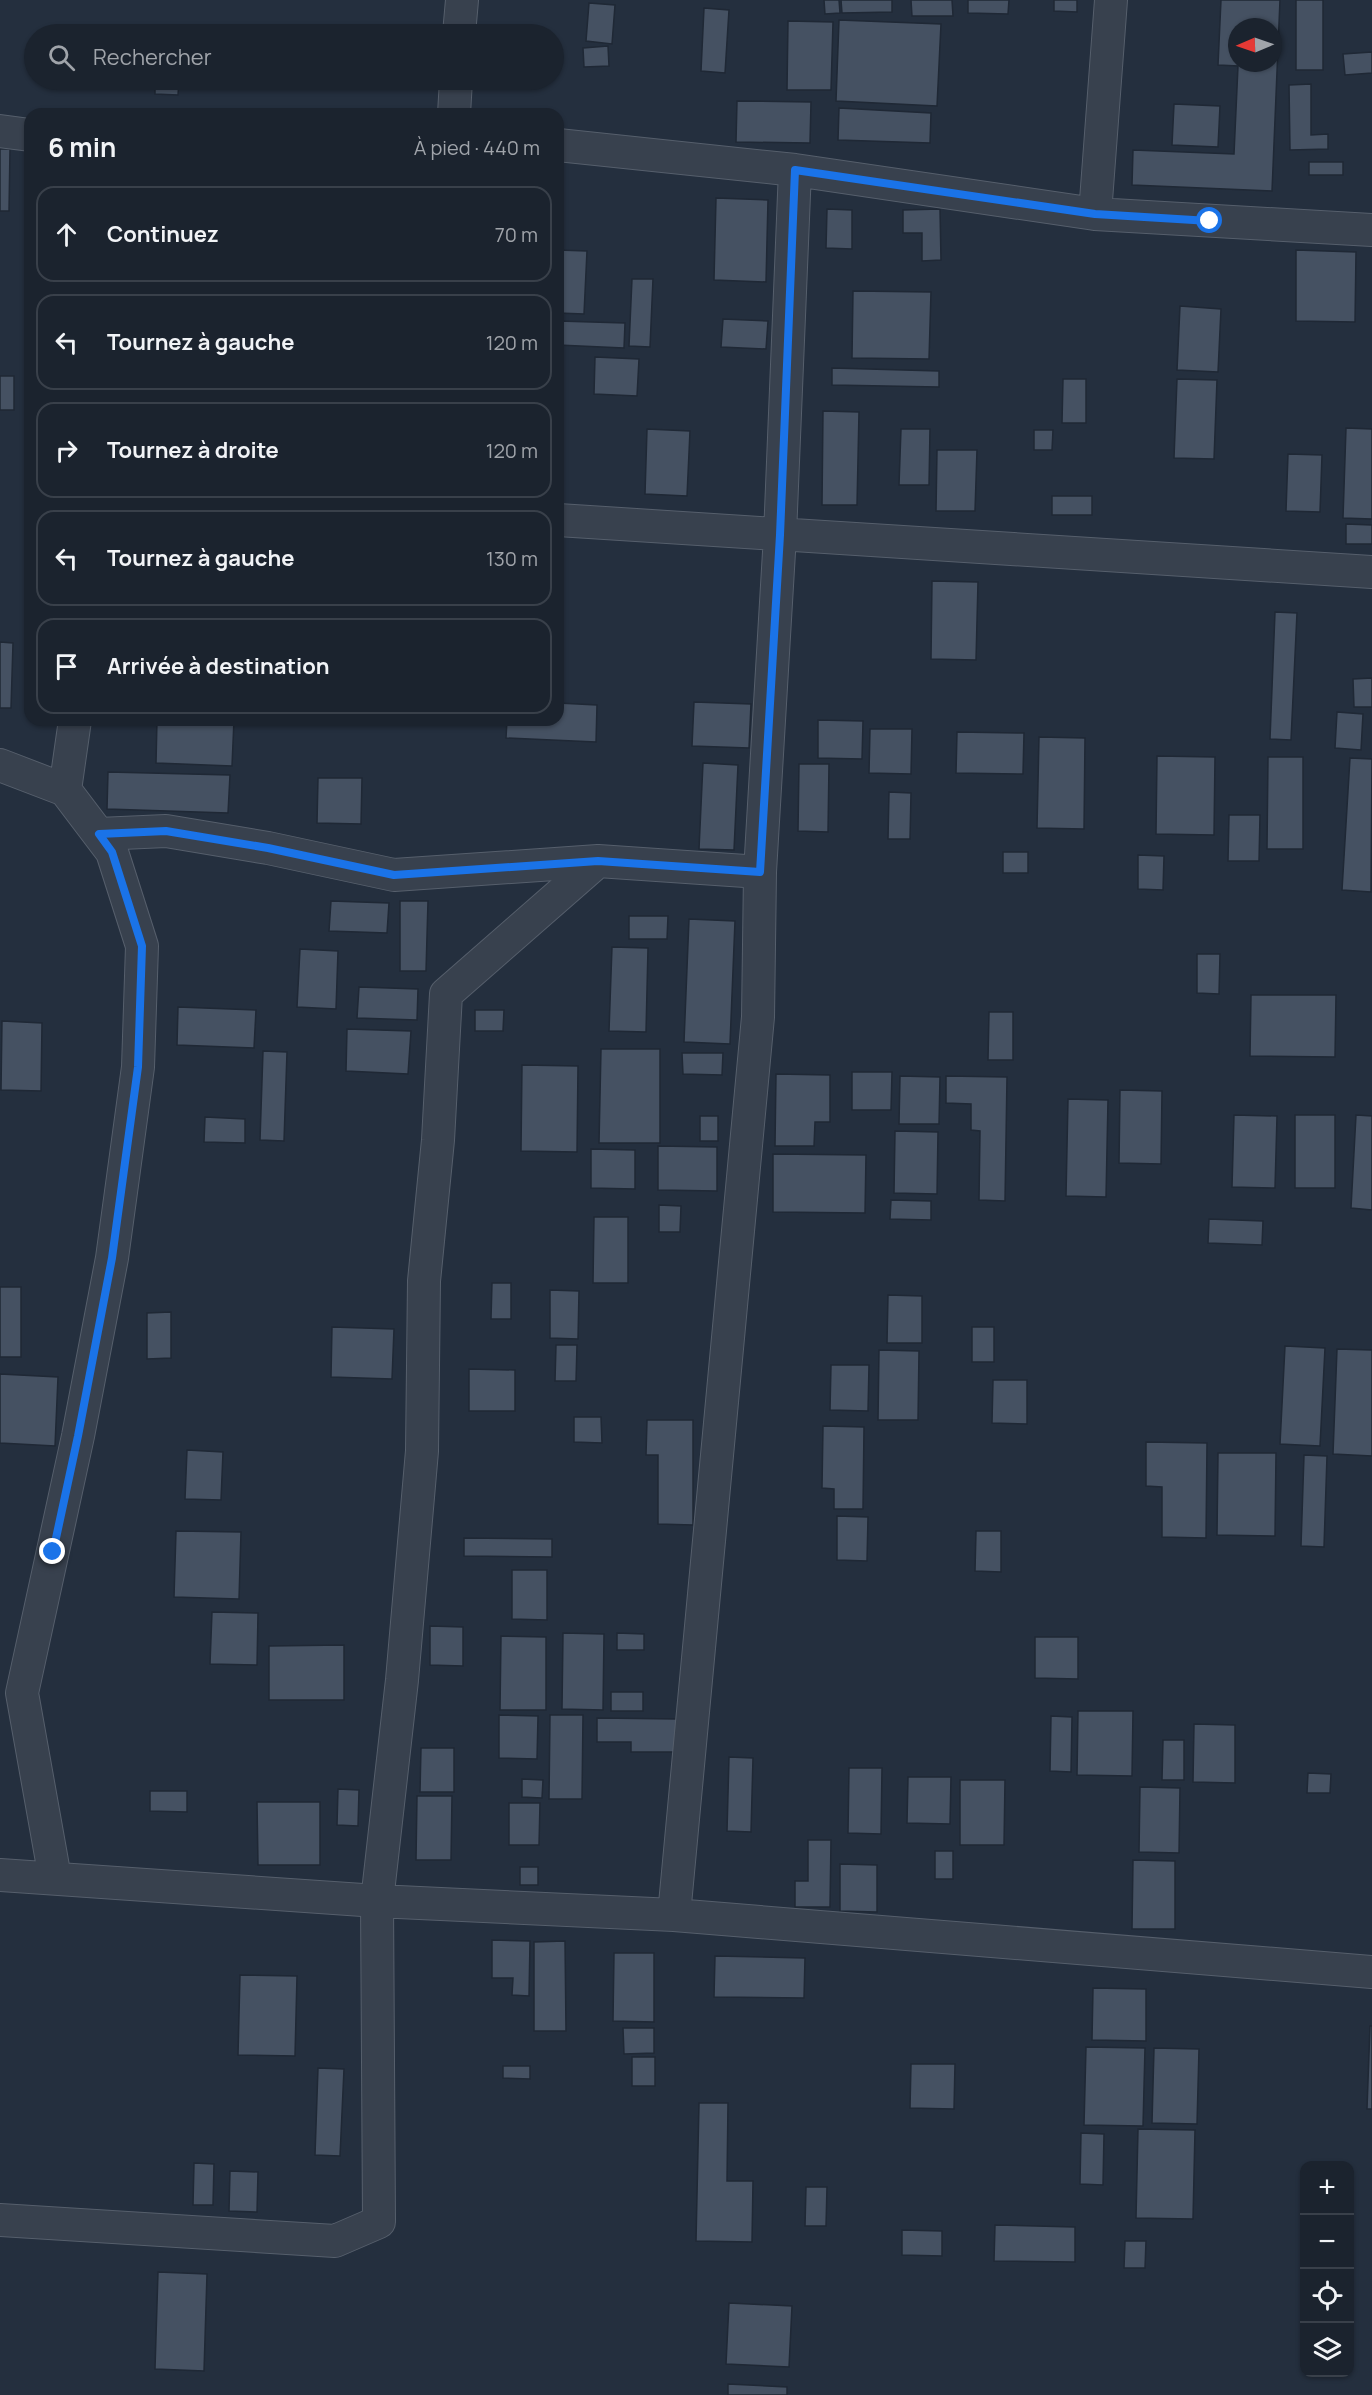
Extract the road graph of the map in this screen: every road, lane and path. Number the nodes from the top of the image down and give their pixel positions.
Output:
1 (462, 0) edge
2 (1111, 0) edge
3 (460, 24) edge
4 (455, 90) edge
5 (454, 108) edge
6 (0, 130) edge
7 (24, 134) edge
8 (564, 146) edge
9 (795, 170) junction
10 (1095, 214) junction
11 (1372, 231) edge
12 (564, 520) edge
13 (780, 535) junction
14 (1372, 572) edge
15 (74, 726) edge
16 (0, 765) edge
17 (66, 790) junction
18 (99, 834) junction
19 (598, 861) junction
20 (760, 872) junction
21 (0, 1875) edge
22 (55, 1878) junction
23 (376, 1901) junction
24 (674, 1915) junction
25 (1372, 1972) edge
26 (0, 2220) edge

1 - 3 street
2 - 10 street
4 - 5 street
6 - 7 street
8 - 9 street
9 - 10 street
9 - 13 street
10 - 11 street
12 - 13 street
13 - 14 street
13 - 20 street
15 - 17 street
16 - 17 street
17 - 18 street
18 - 19 street
18 - 22 street
19 - 20 street
19 - 23 street
20 - 24 street
21 - 22 street
22 - 23 street
23 - 24 street
23 - 26 street
24 - 25 street

